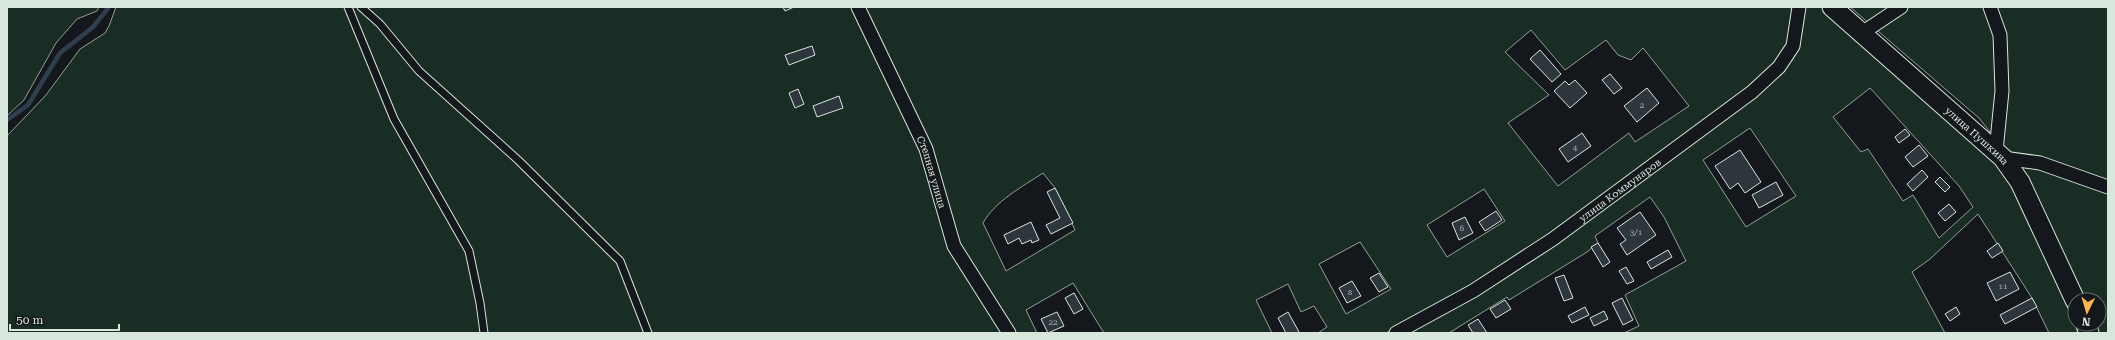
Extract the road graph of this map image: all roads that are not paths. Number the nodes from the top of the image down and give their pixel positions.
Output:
1 (348, 7) edge
2 (361, 7) edge
3 (858, 7) edge
4 (1799, 7) edge
5 (1832, 7) edge
6 (1901, 7) edge
7 (1990, 7) edge
8 (1862, 33) junction
9 (2000, 154) junction
10 (2108, 187) edge
11 (2071, 292) edge
12 (484, 333) edge
13 (648, 333) edge
14 (1009, 333) edge
15 (1396, 333) edge

1 - 12 lane
2 - 13 lane
3 - 14 street, Степная улица
4 - 15 street, улица Коммунаров
5 - 8 street, улица Пушкина
6 - 8 street
7 - 9 street
8 - 9 street, улица Пушкина
9 - 10 street
9 - 11 street, улица Пушкина

